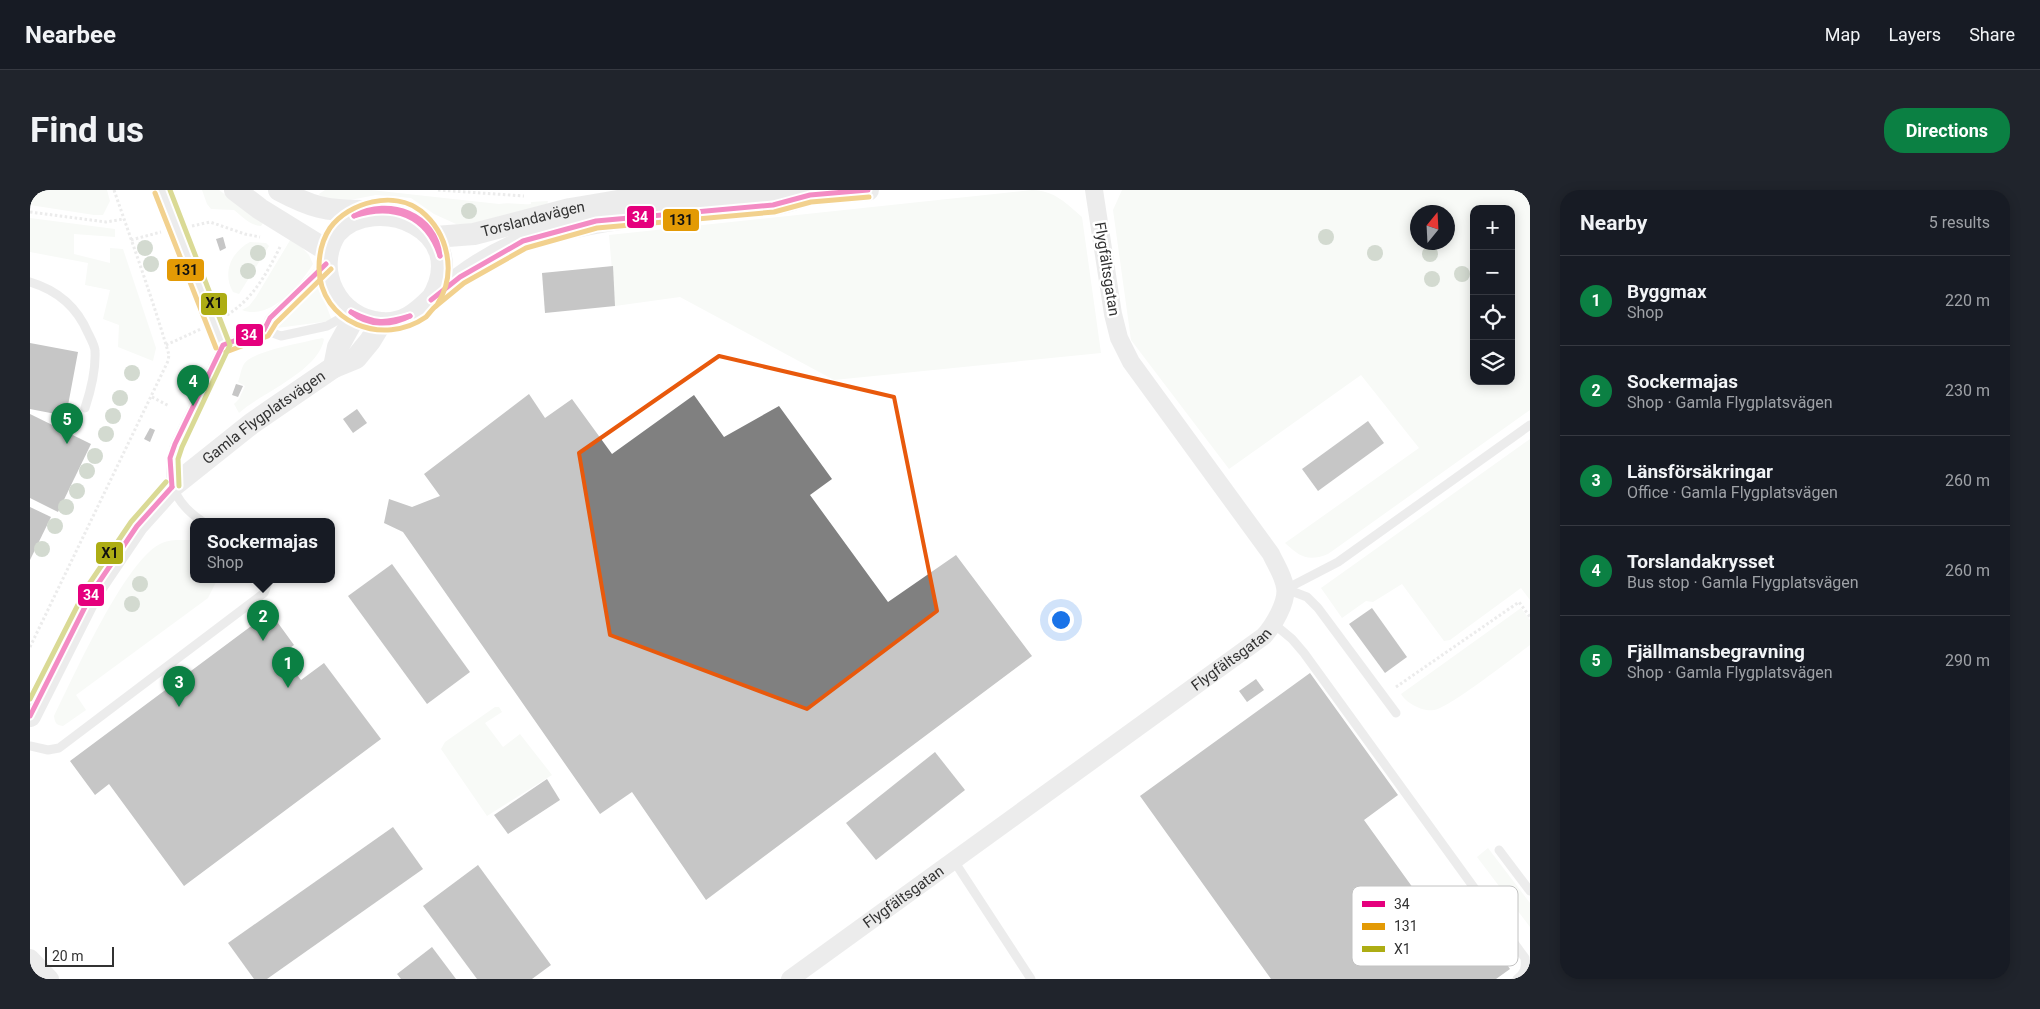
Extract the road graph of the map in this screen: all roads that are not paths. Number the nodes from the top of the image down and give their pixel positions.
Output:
1 (162, 190) edge
2 (235, 190) edge
3 (278, 190) edge
4 (868, 190) edge
5 (1094, 190) edge
6 (810, 195) junction
7 (362, 212) junction
8 (435, 237) junction
9 (327, 258) junction
10 (30, 282) edge
11 (431, 300) junction
12 (352, 314) junction
13 (381, 323) junction
14 (264, 330) junction
15 (223, 345) junction
16 (334, 367) junction
17 (86, 408) dead end
18 (1530, 425) edge
19 (172, 487) junction
20 (198, 518) edge
21 (268, 583) edge
22 (1286, 589) junction
23 (1274, 624) junction
24 (1396, 712) dead end
25 (30, 716) edge
26 (30, 746) edge
27 (1499, 850) dead end
28 (954, 861) junction
29 (1473, 886) edge
30 (1530, 891) edge
31 (1518, 948) edge
32 (30, 958) edge
33 (50, 979) edge
34 (790, 979) edge
35 (1031, 979) edge
36 (1517, 979) edge

1 - 15 lane
2 - 9 street
3 - 7 street
4 - 6 street, Torslandavägen
5 - 22 street, Flygfältsgatan
6 - 8 street, Torslandavägen
6 - 11 street, Torslandavägen
7 - 8 street
7 - 9 street
8 - 11 street
9 - 12 street
9 - 14 lane
10 - 17 lane
11 - 13 street
12 - 13 street
12 - 14 lane
12 - 16 street, Gamla Flygplatsvägen
13 - 16 street, Gamla Flygplatsvägen
14 - 15 lane
15 - 19 lane
16 - 19 street, Gamla Flygplatsvägen
18 - 22 lane
19 - 20 lane
19 - 25 street, Gamla Flygplatsvägen
21 - 26 lane
22 - 23 street, Flygfältsgatan
22 - 24 lane
23 - 28 street, Flygfältsgatan
23 - 29 lane
27 - 30 lane
28 - 34 street, Flygfältsgatan
28 - 35 lane
31 - 36 lane
32 - 33 street

